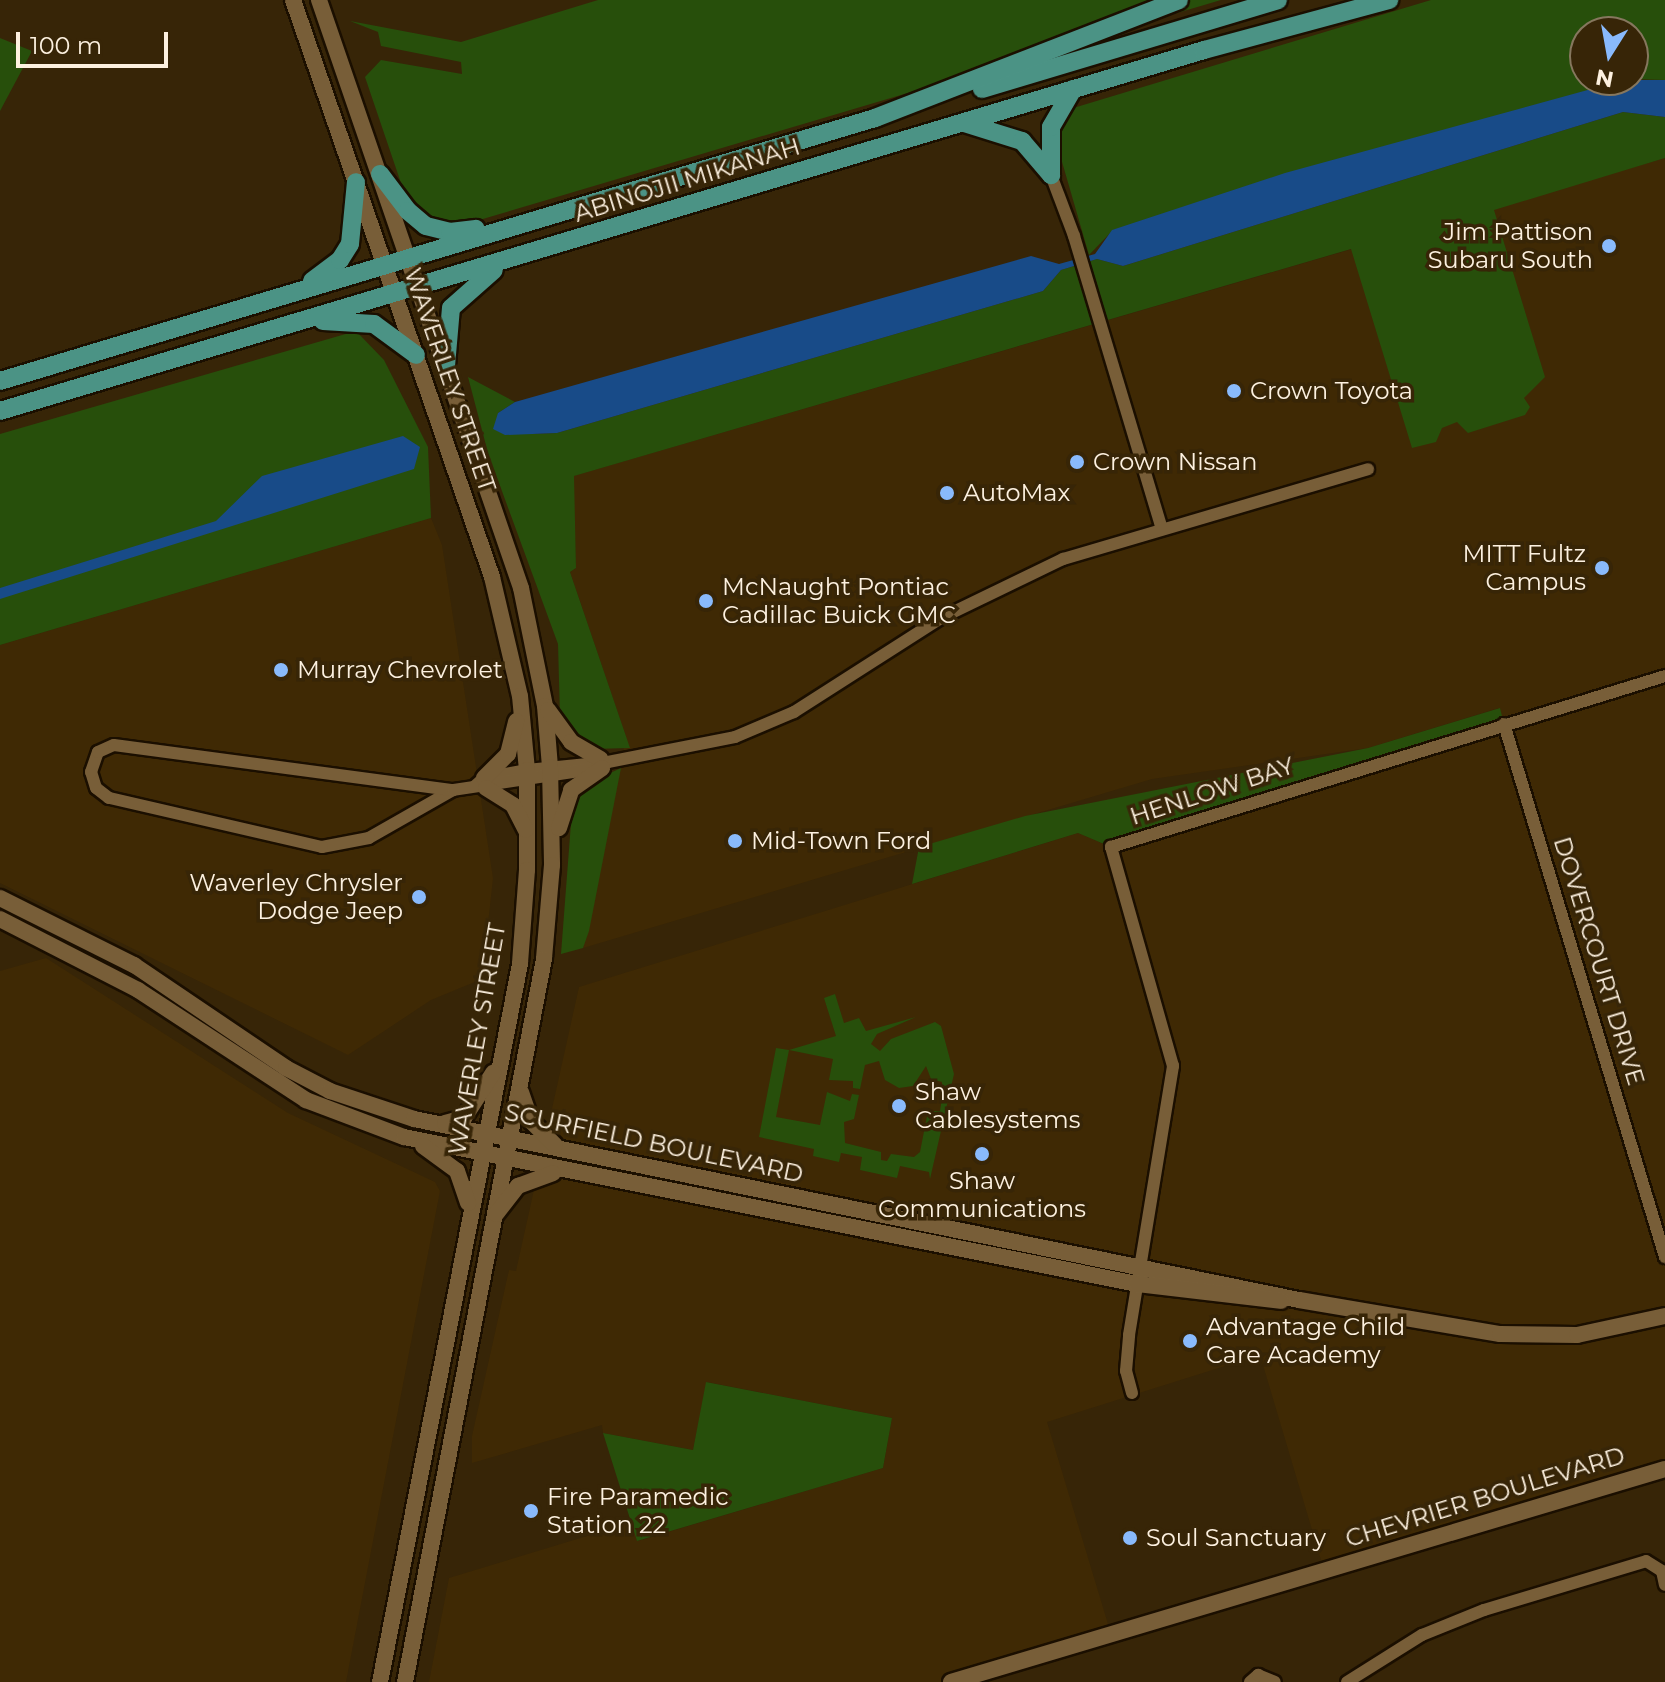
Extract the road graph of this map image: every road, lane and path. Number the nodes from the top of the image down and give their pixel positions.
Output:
1 (293, 0) edge
2 (319, 0) edge
3 (1179, 0) edge
4 (1278, 0) edge
5 (1343, 0) edge
6 (1389, 0) edge
7 (1233, 42) junction
8 (1073, 89) junction
9 (875, 118) junction
10 (962, 122) junction
11 (380, 174) junction
12 (1051, 175) junction
13 (356, 182) junction
14 (507, 228) junction
15 (513, 257) junction
16 (409, 258) junction
17 (385, 265) junction
18 (419, 286) junction
19 (297, 292) junction
20 (394, 293) junction
21 (304, 320) junction
22 (416, 355) junction
23 (446, 366) junction
24 (0, 381) edge
25 (0, 411) edge
26 (1368, 469) dead end
27 (1162, 529) junction
28 (1665, 676) edge
29 (520, 696) junction
30 (545, 706) junction
31 (1504, 724) junction
32 (604, 763) junction
33 (551, 772) junction
34 (527, 775) junction
35 (482, 784) junction
36 (453, 790) junction
37 (528, 835) junction
38 (552, 865) junction
39 (0, 898) edge
40 (0, 919) edge
41 (500, 1062) junction
42 (520, 1086) junction
43 (440, 1124) junction
44 (485, 1133) junction
45 (404, 1137) junction
46 (510, 1138) junction
47 (563, 1150) junction
48 (481, 1156) junction
49 (505, 1160) junction
50 (562, 1171) junction
51 (469, 1214) junction
52 (493, 1218) junction
53 (1665, 1257) edge
54 (1141, 1264) junction
55 (1137, 1284) junction
56 (1299, 1300) junction
57 (1665, 1316) edge
58 (1132, 1393) dead end
59 (1665, 1469) edge
60 (1665, 1585) edge
61 (380, 1682) edge
62 (405, 1682) edge
63 (951, 1682) edge
64 (1250, 1682) edge
65 (1275, 1682) edge
66 (1347, 1682) edge

1 - 13 main road, WAVERLEY STREET
2 - 11 main road, WAVERLEY STREET
3 - 9 main road, ABINOJII MIKANAH
4 - 9 main road
5 - 7 main road
6 - 7 main road, ABINOJII MIKANAH
7 - 8 main road, ABINOJII MIKANAH
8 - 10 main road, ABINOJII MIKANAH
8 - 12 main road
9 - 14 main road, ABINOJII MIKANAH
10 - 12 main road
10 - 15 main road, ABINOJII MIKANAH
11 - 14 main road
11 - 16 main road, WAVERLEY STREET
12 - 27 street
13 - 17 main road, WAVERLEY STREET
13 - 19 main road
14 - 16 main road, ABINOJII MIKANAH
15 - 18 main road, ABINOJII MIKANAH
15 - 23 main road
16 - 17 main road, ABINOJII MIKANAH
16 - 18 main road, WAVERLEY STREET
17 - 19 main road, ABINOJII MIKANAH
17 - 20 main road, WAVERLEY STREET
18 - 20 main road, ABINOJII MIKANAH
18 - 23 main road, WAVERLEY STREET
19 - 24 main road, ABINOJII MIKANAH
20 - 21 main road, ABINOJII MIKANAH
20 - 22 main road, WAVERLEY STREET
21 - 22 main road
21 - 25 main road, ABINOJII MIKANAH
22 - 29 main road, WAVERLEY STREET
23 - 30 main road, WAVERLEY STREET
26 - 27 street
27 - 32 street
28 - 31 street, HENLOW BAY
29 - 34 main road, WAVERLEY STREET
29 - 35 main road
30 - 32 main road
30 - 33 main road, WAVERLEY STREET
31 - 53 street, DOVERCOURT DRIVE
31 - 54 street, HENLOW BAY
32 - 33 street
32 - 38 main road
33 - 34 street
33 - 38 main road, WAVERLEY STREET
34 - 35 street
34 - 37 main road, WAVERLEY STREET
35 - 36 street
35 - 37 main road
36 - 36 street
37 - 41 main road, WAVERLEY STREET
38 - 42 main road, WAVERLEY STREET
39 - 43 main road, SCURFIELD BOULEVARD
40 - 45 main road, SCURFIELD BOULEVARD
41 - 43 main road
41 - 44 main road, WAVERLEY STREET
42 - 46 main road, WAVERLEY STREET
42 - 47 main road
43 - 44 main road, SCURFIELD BOULEVARD
44 - 46 main road, SCURFIELD BOULEVARD
44 - 48 main road, WAVERLEY STREET
45 - 48 main road, SCURFIELD BOULEVARD
45 - 51 main road
46 - 47 main road, SCURFIELD BOULEVARD
46 - 49 main road, WAVERLEY STREET
47 - 54 main road, SCURFIELD BOULEVARD
48 - 49 main road, SCURFIELD BOULEVARD
48 - 51 main road, WAVERLEY STREET
49 - 50 main road, SCURFIELD BOULEVARD
49 - 52 main road, WAVERLEY STREET
50 - 52 main road
50 - 55 main road, SCURFIELD BOULEVARD
51 - 61 main road, WAVERLEY STREET
52 - 62 main road, WAVERLEY STREET
54 - 55 street, HENLOW BAY
54 - 56 main road, SCURFIELD BOULEVARD
55 - 56 main road, SCURFIELD BOULEVARD
55 - 58 street, HENLOW BAY
56 - 57 main road, SCURFIELD BOULEVARD
59 - 63 main road, CHEVRIER BOULEVARD
60 - 66 street
64 - 65 street

